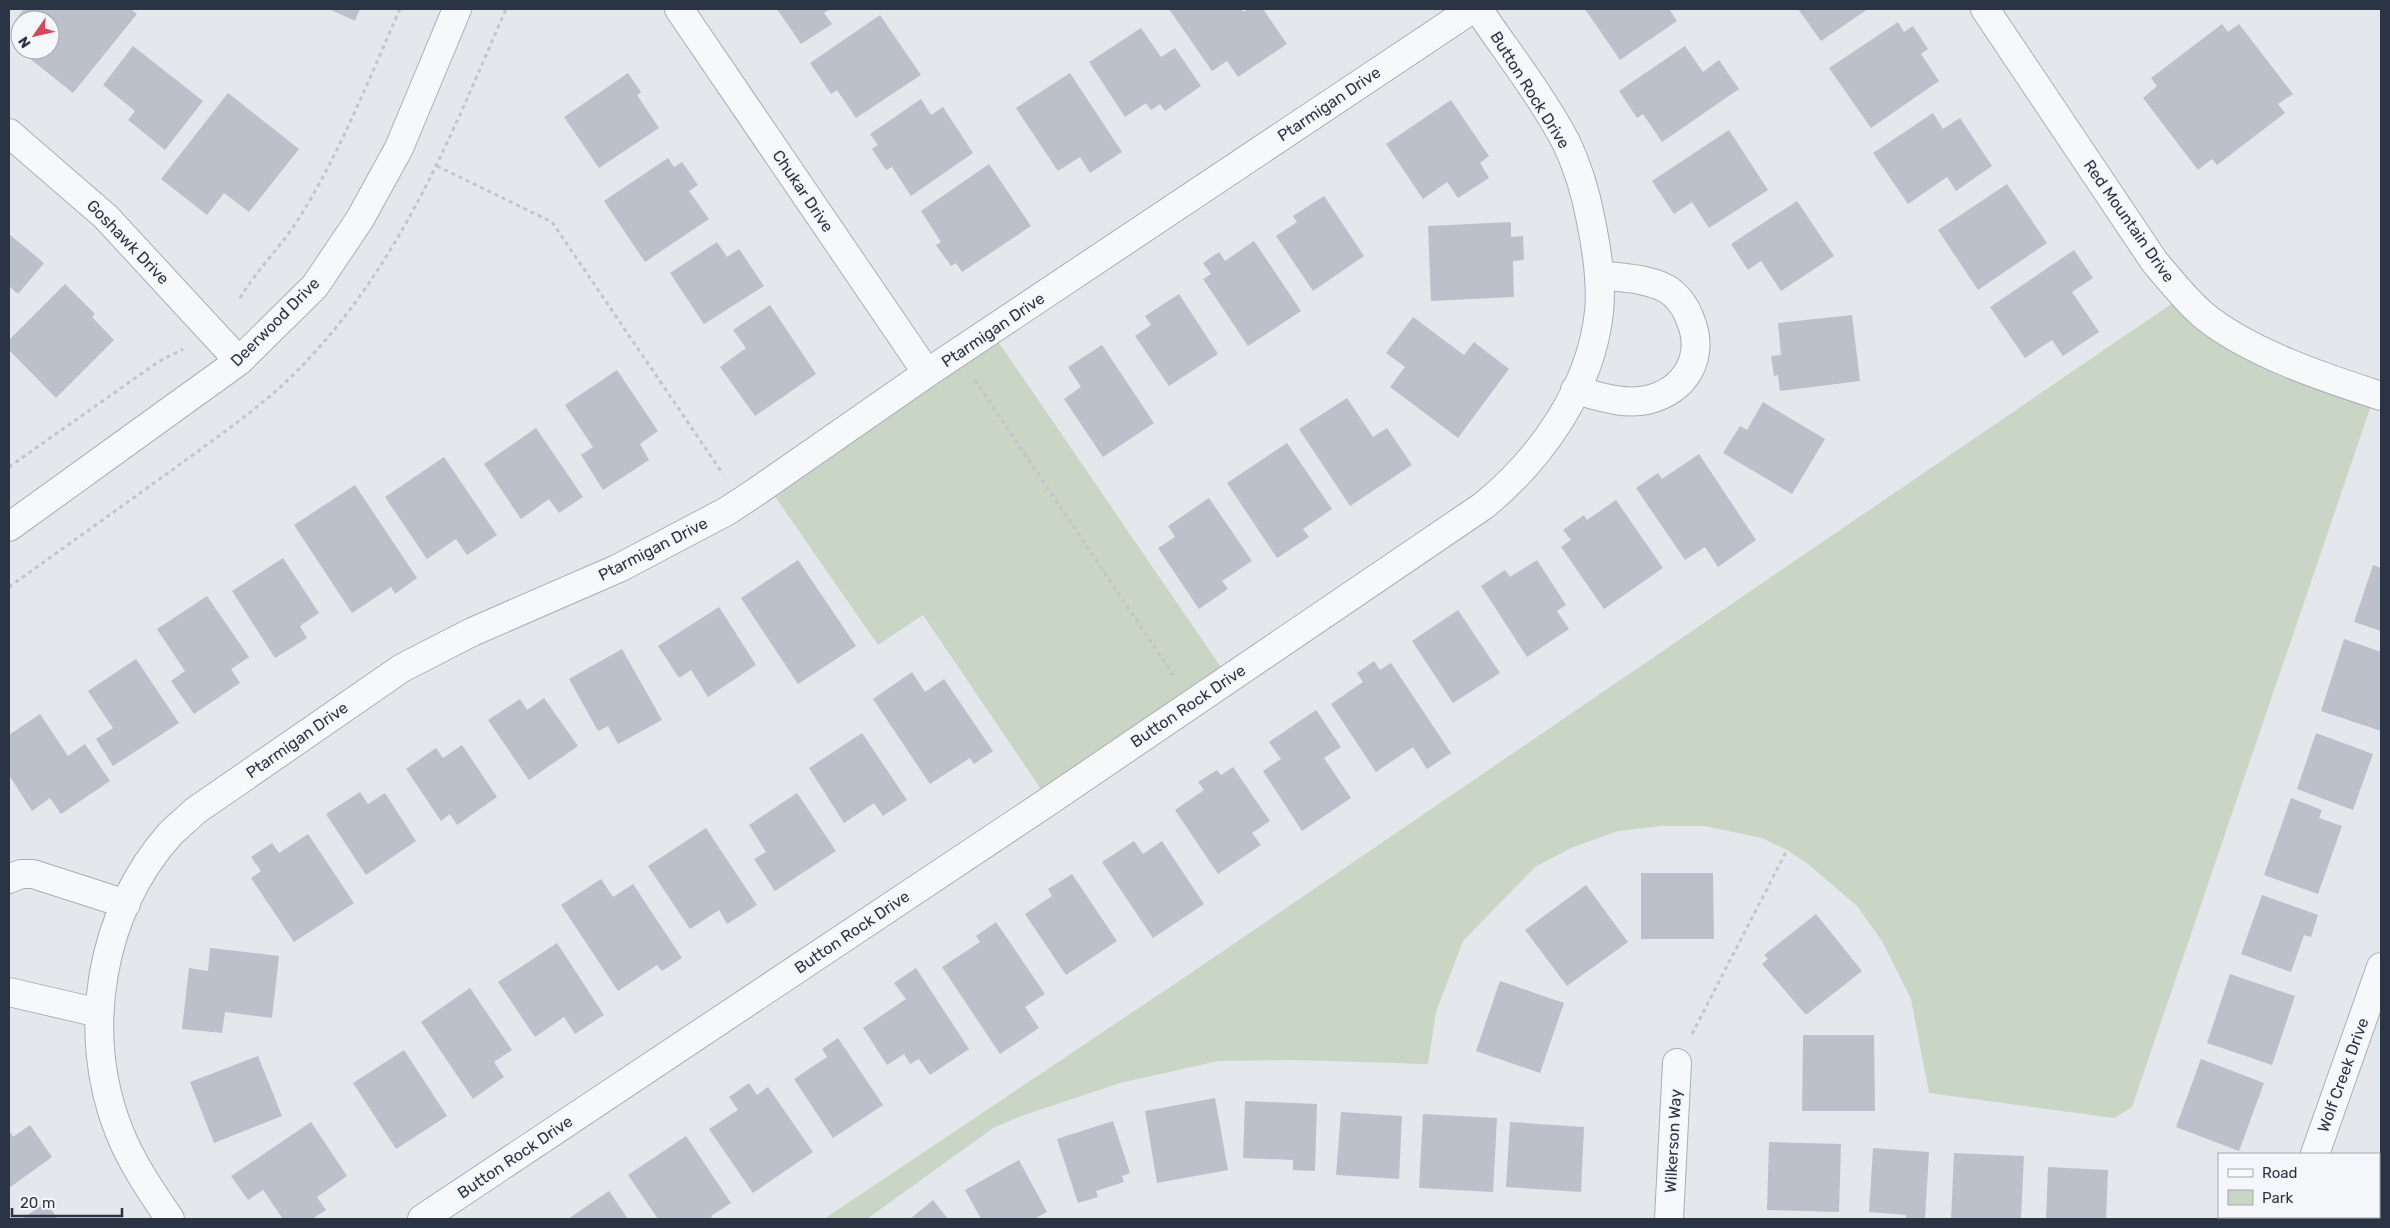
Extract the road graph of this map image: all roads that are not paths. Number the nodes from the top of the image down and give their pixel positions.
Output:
1 (457, 9) edge
2 (679, 9) edge
3 (1472, 9) edge
4 (1478, 9) edge
5 (1984, 9) edge
6 (9, 133) edge
7 (1600, 275) junction
8 (239, 361) junction
9 (927, 373) junction
10 (1575, 390) junction
11 (2381, 396) edge
12 (9, 527) edge
13 (9, 879) edge
14 (126, 904) junction
15 (2381, 968) edge
16 (9, 992) edge
17 (99, 1013) junction
18 (1677, 1064) road end
19 (2315, 1153) edge
20 (170, 1219) edge
21 (422, 1219) edge
22 (1670, 1219) edge

1 - 8 street, Deerwood Drive
2 - 9 street, Chukar Drive
3 - 9 street, Ptarmigan Drive
4 - 7 street, Button Rock Drive
5 - 11 street, Red Mountain Drive
6 - 8 street, Goshawk Drive
7 - 10 street, Button Rock Drive
7 - 10 street
8 - 12 street, Deerwood Drive
9 - 14 street, Ptarmigan Drive
10 - 21 street, Button Rock Drive
13 - 14 street
14 - 17 street, Ptarmigan Drive
15 - 19 street, Wolf Creek Drive
16 - 17 street
17 - 20 street, Ptarmigan Drive
18 - 22 street, Wilkerson Way

